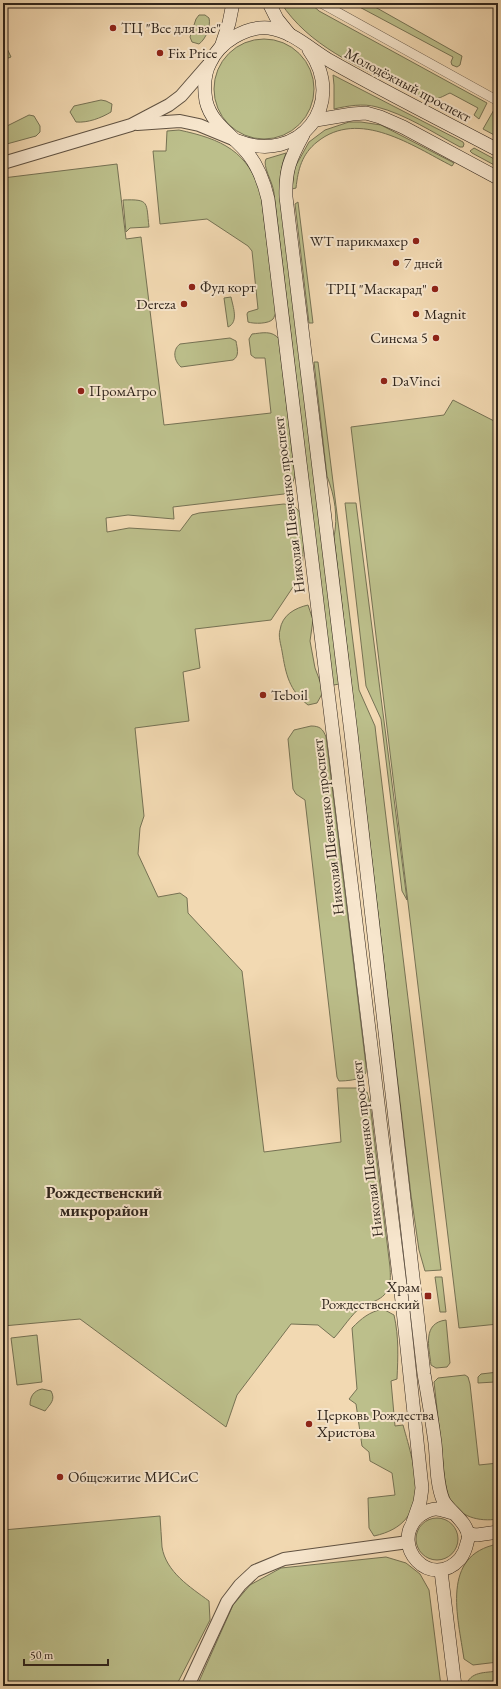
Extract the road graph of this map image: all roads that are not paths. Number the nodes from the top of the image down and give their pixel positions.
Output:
1 (233, 3) edge
2 (268, 3) edge
3 (321, 3) edge
4 (290, 35) junction
5 (305, 46) junction
6 (222, 47) junction
7 (210, 62) junction
8 (498, 101) edge
9 (316, 120) junction
10 (131, 125) junction
11 (303, 134) junction
12 (232, 138) junction
13 (498, 150) edge
14 (3, 163) edge
15 (498, 178) edge
16 (347, 715) junction
17 (331, 716) junction
18 (453, 1513) junction
19 (413, 1522) junction
20 (498, 1532) edge
21 (468, 1534) junction
22 (408, 1542) junction
23 (441, 1571) junction
24 (188, 1686) edge
25 (455, 1686) edge

1 - 6 main road
2 - 4 main road
3 - 8 street
4 - 5 main road, Молодёжный проспект
4 - 6 main road, Молодёжный проспект
5 - 9 main road, Молодёжный проспект
5 - 13 main road, Молодёжный проспект
6 - 7 main road, Молодёжный проспект
7 - 10 street, Молодёжный проспект
7 - 12 main road, Молодёжный проспект
9 - 11 main road, Молодёжный проспект
9 - 15 main road
10 - 12 street, Молодёжный проспект
10 - 14 street, Молодёжный проспект
11 - 12 main road, Молодёжный проспект
11 - 16 main road, Николая Шевченко проспект
12 - 17 main road, Николая Шевченко проспект
16 - 17 main road
16 - 18 main road, Николая Шевченко проспект
17 - 19 main road, Николая Шевченко проспект
18 - 19 main road
18 - 21 main road
19 - 22 main road
20 - 21 main road
21 - 23 main road
22 - 23 main road
22 - 24 street
23 - 25 main road

